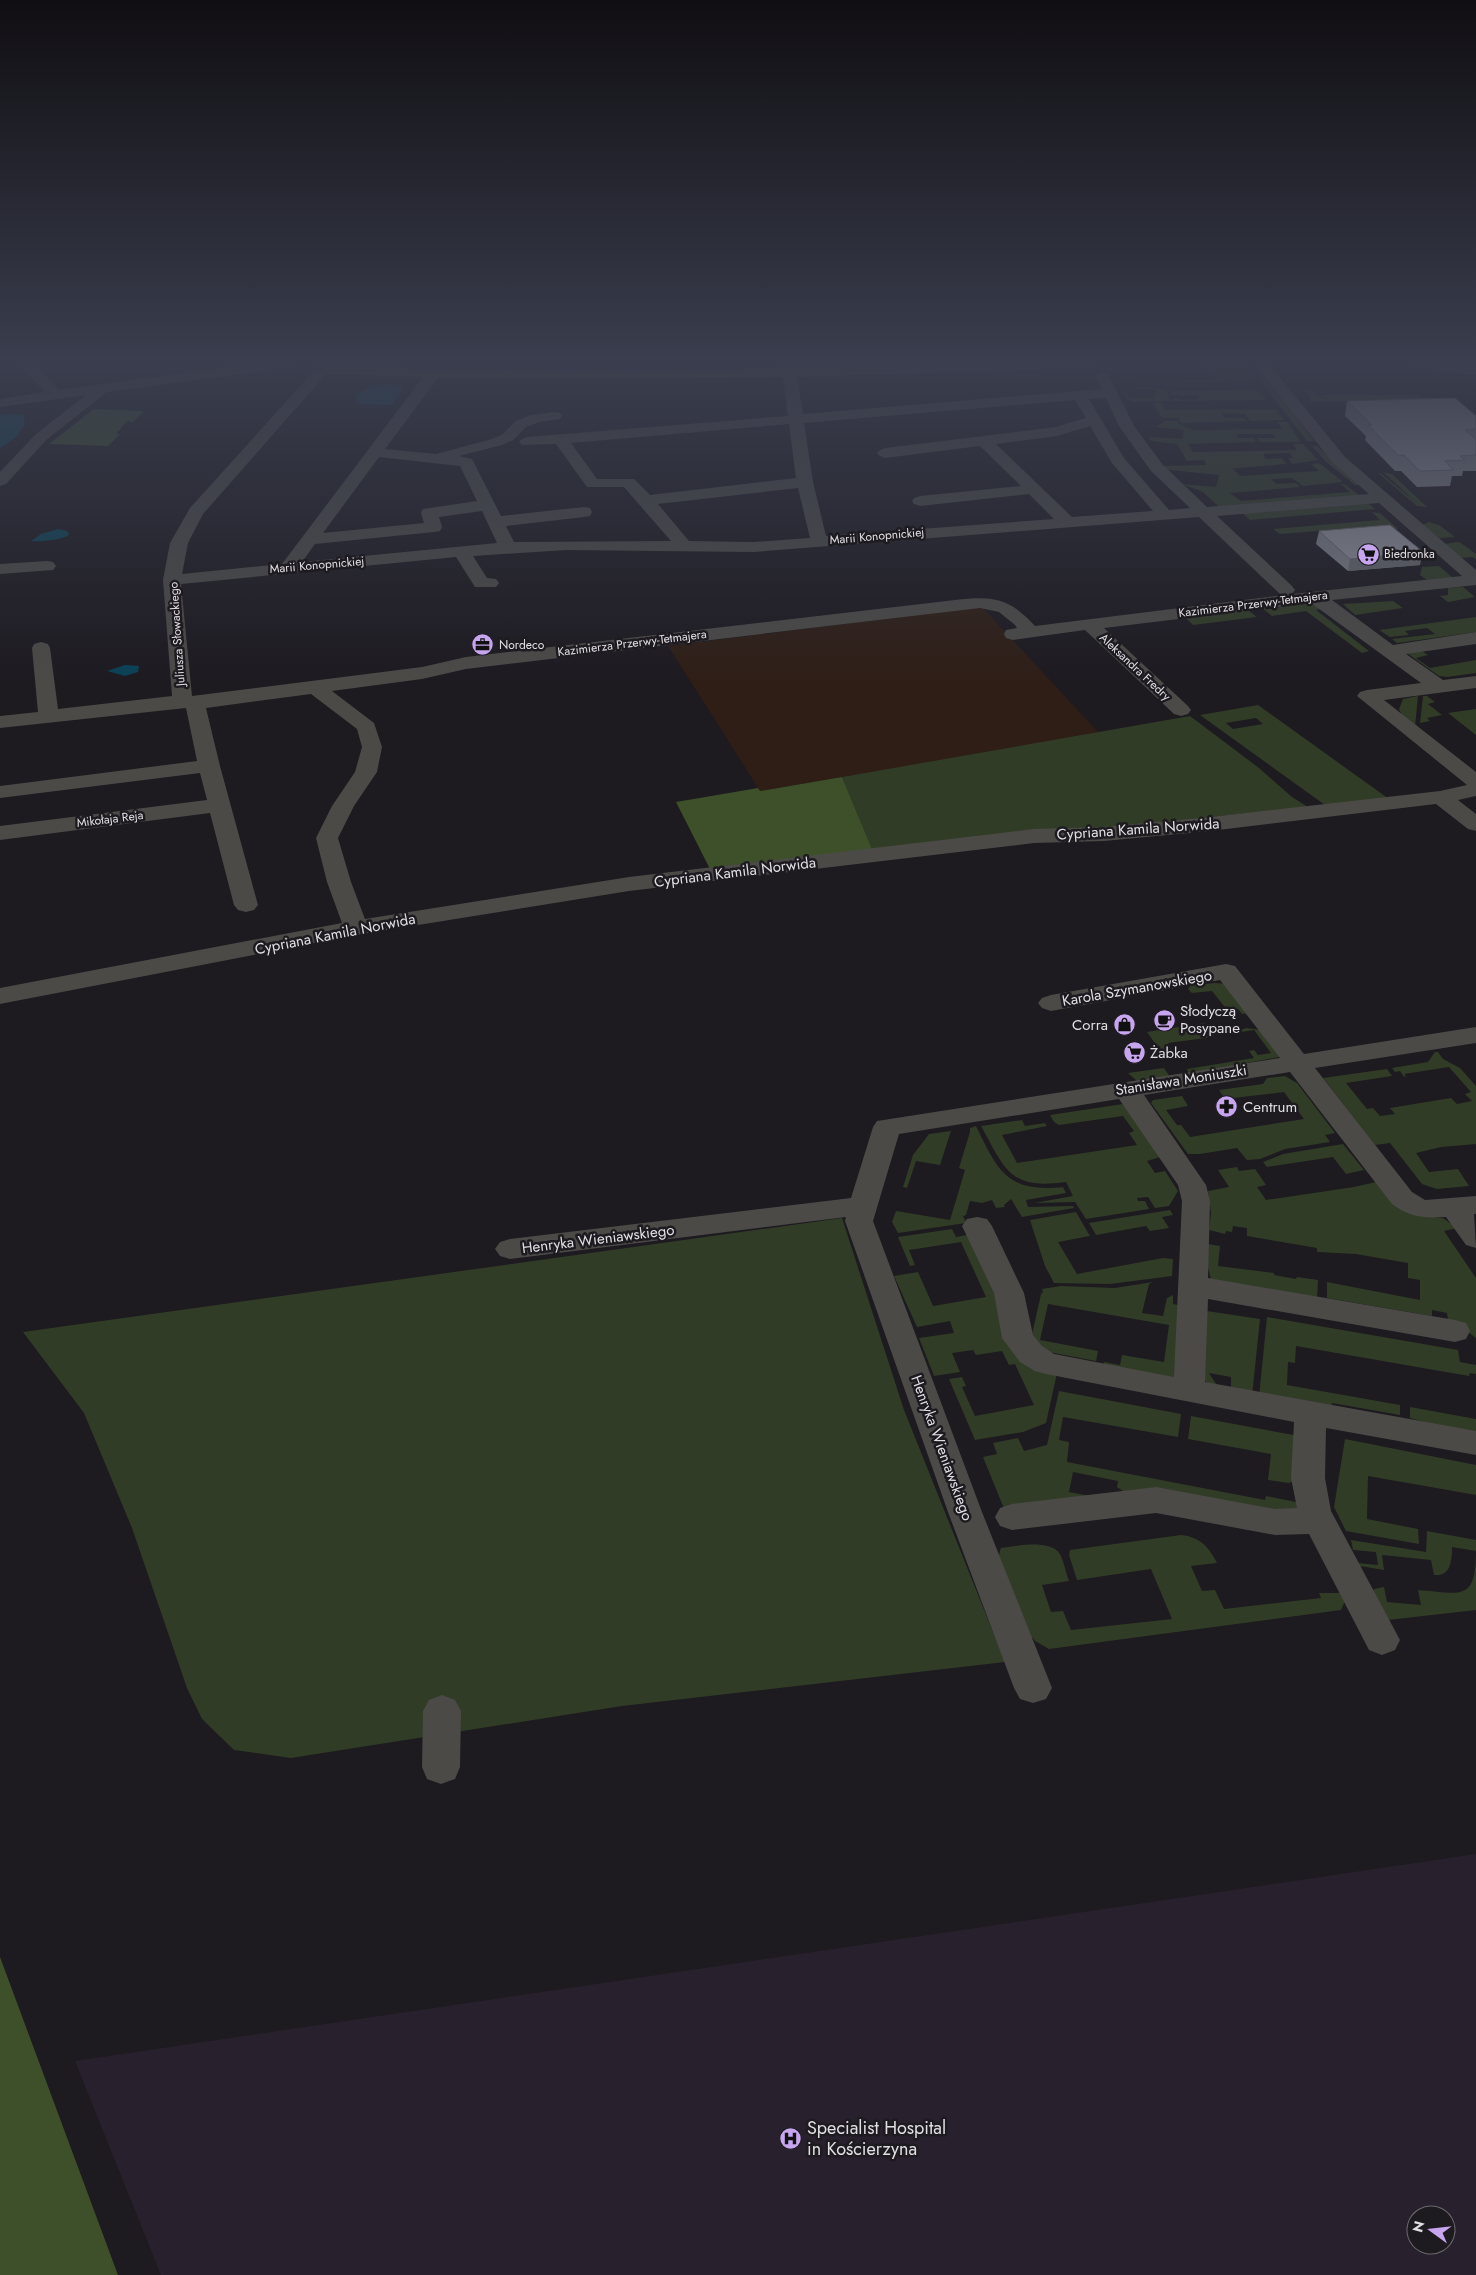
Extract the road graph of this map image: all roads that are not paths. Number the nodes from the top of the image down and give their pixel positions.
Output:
1 (10, 470) edge
2 (232, 470) edge
3 (360, 470) edge
4 (470, 470) edge
5 (583, 470) edge
6 (803, 470) edge
7 (1015, 470) edge
8 (1127, 470) edge
9 (1160, 470) edge
10 (1352, 470) edge
11 (0, 481) edge
12 (805, 482) junction
13 (1035, 489) junction
14 (1382, 498) junction
15 (646, 500) junction
16 (920, 501) dead end
17 (487, 505) junction
18 (584, 512) dead end
19 (1203, 513) junction
20 (1165, 516) junction
21 (496, 522) junction
22 (1067, 522) junction
23 (309, 539) junction
24 (820, 541) junction
25 (508, 547) junction
26 (685, 547) junction
27 (461, 551) junction
28 (47, 566) dead end
29 (288, 567) junction
30 (0, 570) edge
31 (172, 580) junction
32 (1476, 580) edge
33 (490, 584) dead end
34 (1286, 590) dead end
35 (1315, 597) junction
36 (1089, 624) junction
37 (1031, 632) junction
38 (1009, 635) dead end
39 (1476, 638) edge
40 (41, 648) dead end
41 (1389, 651) junction
42 (1476, 682) edge
43 (1438, 686) junction
44 (315, 687) junction
45 (188, 702) junction
46 (1180, 710) dead end
47 (49, 716) junction
48 (0, 722) edge
49 (208, 766) junction
50 (1476, 782) edge
51 (1476, 790) edge
52 (0, 792) edge
53 (1440, 797) junction
54 (219, 805) junction
55 (1476, 824) edge
56 (0, 833) edge
57 (246, 905) dead end
58 (356, 928) junction
59 (0, 996) edge
60 (1051, 1003) dead end
61 (1476, 1035) edge
62 (1298, 1062) junction
63 (1126, 1089) junction
64 (887, 1126) joint
65 (864, 1206) junction
66 (1466, 1206) edge
67 (977, 1226) dead end
68 (1476, 1238) edge
69 (510, 1249) dead end
70 (1193, 1286) junction
71 (1455, 1331) dead end
72 (1189, 1391) junction
73 (1310, 1413) junction
74 (1476, 1443) edge
75 (1012, 1517) dead end
76 (1318, 1520) junction
77 (1382, 1640) dead end
78 (1033, 1688) dead end
79 (442, 1711) dead end
80 (441, 1767) dead end

1 - 11 street
2 - 31 street, Juliusza Słowackiego
3 - 23 street
4 - 17 street
5 - 15 street
6 - 12 street
7 - 13 street
8 - 20 street
9 - 19 street
10 - 14 street
12 - 15 street
12 - 24 street
13 - 16 street
13 - 22 street
14 - 19 street, Marii Konopnickiej
14 - 32 street
15 - 26 street
17 - 21 street
17 - 23 street
18 - 21 street
19 - 20 street, Marii Konopnickiej
19 - 34 street
20 - 22 street, Marii Konopnickiej
21 - 25 street
22 - 24 street, Marii Konopnickiej
23 - 29 street
24 - 26 street, Marii Konopnickiej
25 - 26 street, Marii Konopnickiej
25 - 27 street, Marii Konopnickiej
27 - 29 street, Marii Konopnickiej
27 - 33 street
28 - 30 street
29 - 31 street, Marii Konopnickiej
31 - 45 street, Juliusza Słowackiego
32 - 35 street, Kazimierza Przerwy-Tetmajera
35 - 36 street, Kazimierza Przerwy-Tetmajera
35 - 41 street
36 - 37 street, Kazimierza Przerwy-Tetmajera
36 - 46 street, Aleksandra Fredry
37 - 38 street, Kazimierza Przerwy-Tetmajera
37 - 44 street, Kazimierza Przerwy-Tetmajera
39 - 41 street
40 - 47 street
41 - 43 street
42 - 43 street
43 - 50 street
44 - 45 street, Kazimierza Przerwy-Tetmajera
44 - 58 street
45 - 47 street, Kazimierza Przerwy-Tetmajera
45 - 49 street, Juliusza Słowackiego
47 - 48 street, Kazimierza Przerwy-Tetmajera
49 - 52 street
49 - 54 street, Juliusza Słowackiego
51 - 53 street, Cypriana Kamila Norwida
53 - 55 street
53 - 58 street, Cypriana Kamila Norwida
54 - 56 street, Mikołaja Reja
54 - 57 street, Juliusza Słowackiego
58 - 59 street, Cypriana Kamila Norwida
60 - 62 street, Karola Szymanowskiego
61 - 62 street, Stanisława Moniuszki
62 - 63 street, Stanisława Moniuszki
62 - 66 street
63 - 64 street, Stanisława Moniuszki
63 - 70 street
64 - 65 street, Henryka Wieniawskiego
65 - 69 street, Henryka Wieniawskiego
65 - 78 street, Henryka Wieniawskiego
66 - 68 street
67 - 72 street
70 - 71 street
70 - 72 street
72 - 73 street
73 - 74 street
73 - 76 street
75 - 76 street
76 - 77 street
79 - 80 street

